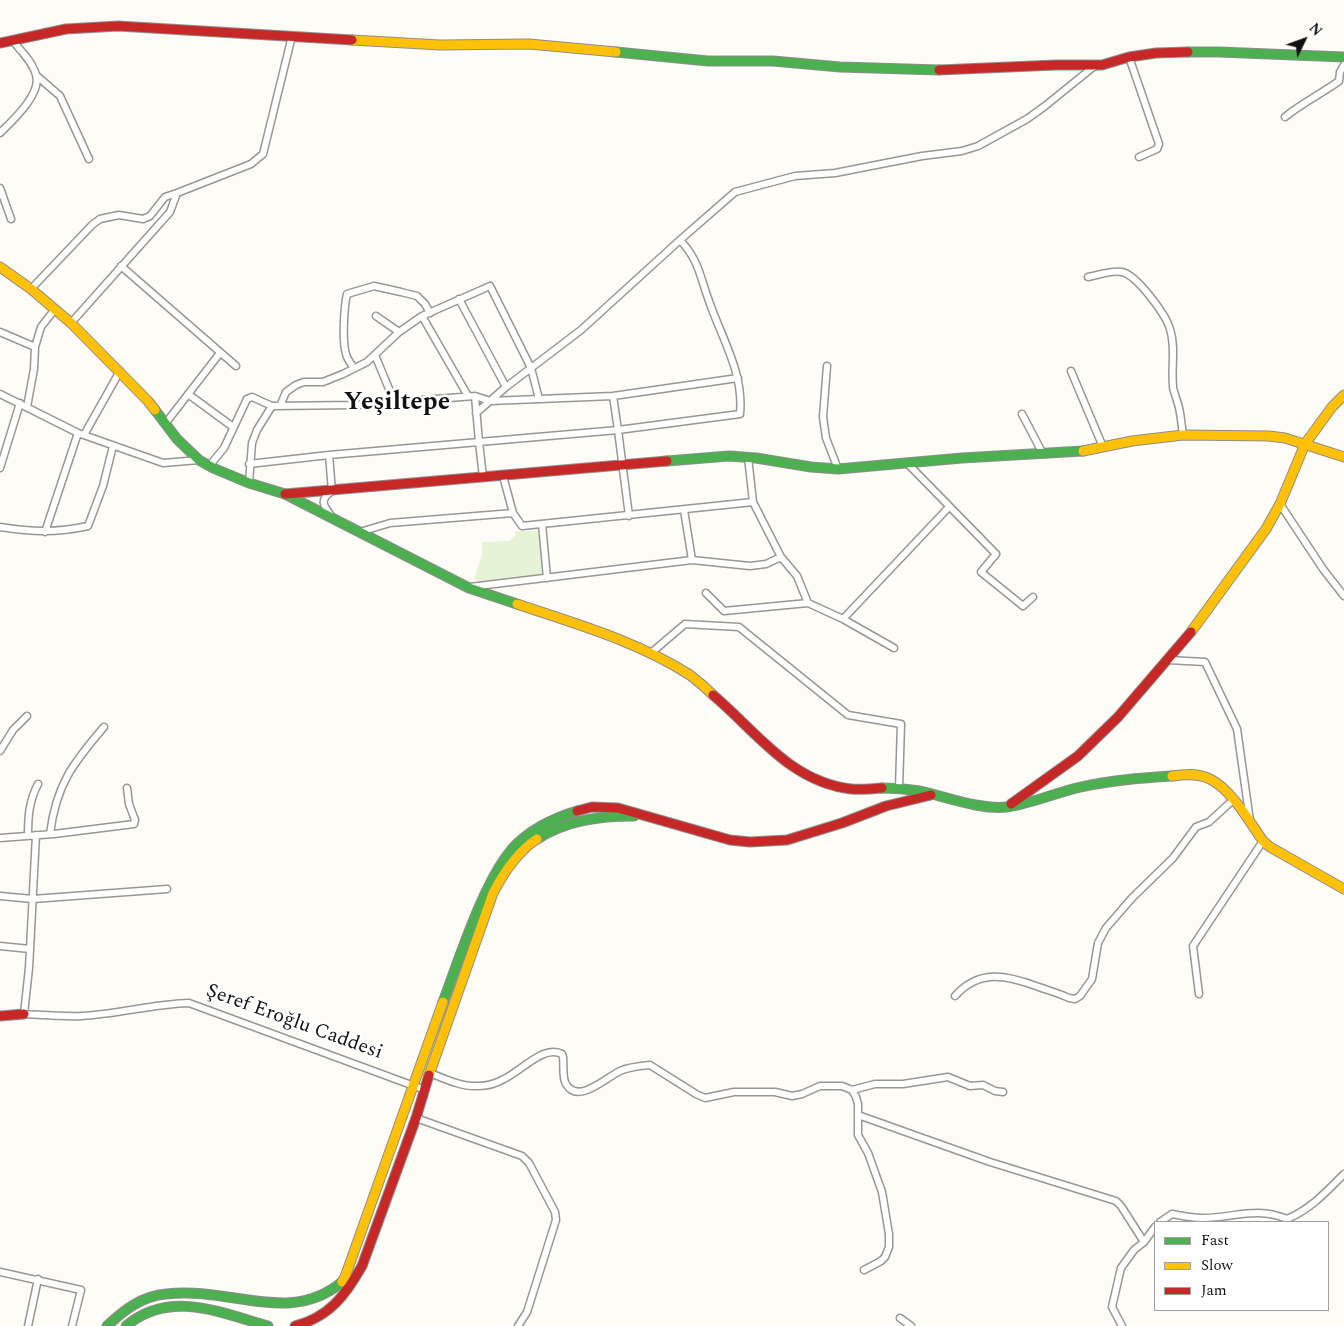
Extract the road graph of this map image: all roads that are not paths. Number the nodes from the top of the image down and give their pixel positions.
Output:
1 (292, 36) junction
2 (12, 40) junction
3 (0, 43) edge
4 (1129, 57) junction
5 (1344, 57) edge
6 (1102, 64) junction
7 (1344, 66) edge
8 (37, 76) junction
9 (1285, 117) dead end
10 (0, 133) edge
11 (1139, 157) dead end
12 (89, 159) dead end
13 (0, 188) edge
14 (177, 194) junction
15 (10, 218) dead end
16 (680, 240) junction
17 (121, 266) junction
18 (0, 267) edge
19 (1088, 277) dead end
20 (31, 288) junction
21 (459, 299) junction
22 (55, 309) junction
23 (430, 313) junction
24 (376, 316) dead end
25 (422, 316) junction
26 (71, 323) junction
27 (0, 332) edge
28 (400, 332) junction
29 (35, 347) junction
30 (220, 353) junction
31 (375, 355) junction
32 (236, 366) dead end
33 (826, 366) dead end
34 (354, 368) junction
35 (531, 368) junction
36 (120, 371) junction
37 (1071, 371) dead end
38 (738, 378) junction
39 (506, 387) junction
40 (0, 394) edge
41 (188, 394) junction
42 (1344, 395) edge
43 (471, 396) junction
44 (613, 396) junction
45 (539, 399) junction
46 (394, 401) junction
47 (490, 401) junction
48 (23, 405) junction
49 (272, 406) junction
50 (280, 406) junction
51 (476, 413) junction
52 (1022, 414) dead end
53 (164, 424) junction
54 (233, 427) junction
55 (618, 430) junction
56 (81, 434) junction
57 (1187, 435) junction
58 (479, 442) junction
59 (1306, 442) junction
60 (113, 446) junction
61 (1103, 447) junction
62 (1344, 452) edge
63 (1043, 454) junction
64 (329, 455) junction
65 (748, 457) junction
66 (1344, 458) edge
67 (200, 460) junction
68 (249, 464) junction
69 (908, 464) junction
70 (623, 465) junction
71 (210, 466) junction
72 (0, 468) edge
73 (838, 469) junction
74 (503, 476) junction
75 (483, 477) junction
76 (248, 482) junction
77 (332, 490) junction
78 (285, 494) junction
79 (753, 502) junction
80 (1280, 504) junction
81 (949, 507) junction
82 (684, 510) junction
83 (513, 513) junction
84 (628, 516) junction
85 (333, 519) junction
86 (542, 524) junction
87 (0, 526) edge
88 (45, 532) junction
89 (360, 532) junction
90 (781, 557) junction
91 (692, 560) junction
92 (547, 578) junction
93 (469, 588) junction
94 (706, 593) dead end
95 (1344, 596) edge
96 (1034, 597) dead end
97 (808, 604) junction
98 (844, 619) junction
99 (894, 648) dead end
100 (651, 653) junction
101 (1168, 660) junction
102 (27, 716) dead end
103 (104, 727) dead end
104 (0, 751) edge
105 (38, 784) dead end
106 (127, 788) dead end
107 (899, 788) junction
108 (931, 795) junction
109 (1234, 799) junction
110 (1007, 807) junction
111 (645, 816) junction
112 (1251, 824) junction
113 (50, 834) junction
114 (36, 835) junction
115 (28, 836) junction
116 (0, 838) edge
117 (1263, 841) junction
118 (1344, 889) edge
119 (167, 890) dead end
120 (0, 896) edge
121 (33, 899) junction
122 (0, 946) edge
123 (30, 949) junction
124 (1199, 994) dead end
125 (955, 996) dead end
126 (24, 1014) junction
127 (0, 1016) edge
128 (430, 1073) junction
129 (414, 1086) junction
130 (425, 1090) junction
131 (852, 1090) junction
132 (1003, 1092) dead end
133 (858, 1115) junction
134 (416, 1118) junction
135 (1344, 1174) edge
136 (1162, 1221) edge
137 (1154, 1227) edge
138 (1144, 1242) junction
139 (864, 1270) dead end
140 (0, 1272) edge
141 (38, 1279) junction
142 (314, 1306) dead end
143 (248, 1309) dead end
144 (900, 1318) dead end
145 (28, 1326) edge
146 (72, 1326) edge
147 (107, 1326) edge
148 (126, 1326) edge
149 (268, 1326) edge
150 (295, 1326) edge
151 (518, 1326) edge
152 (911, 1326) edge
153 (1122, 1326) edge

1 - 2 street
1 - 6 street
1 - 14 street
2 - 3 street
2 - 8 street
4 - 5 street
4 - 6 street
4 - 11 street
6 - 16 street
7 - 9 street
8 - 10 street
8 - 12 street
13 - 15 street
14 - 17 street
14 - 20 street
16 - 35 street
16 - 38 street
17 - 26 street
17 - 30 street
18 - 20 street
19 - 57 street
20 - 22 street
21 - 23 street
21 - 35 street
21 - 39 street
22 - 26 street
22 - 29 street
23 - 25 street
23 - 34 street
24 - 28 street
25 - 28 street
25 - 43 street
26 - 36 street
27 - 29 street
28 - 31 street
29 - 48 street
30 - 32 street
30 - 41 street
31 - 34 street
31 - 46 street
33 - 73 street
34 - 50 street
35 - 39 street
35 - 45 street
36 - 53 street
36 - 56 street
37 - 61 street
38 - 44 street
38 - 55 street
39 - 47 street
40 - 48 street
41 - 53 street
41 - 54 street
42 - 59 street
43 - 46 street
43 - 47 street
43 - 51 street
44 - 45 street
44 - 55 street
45 - 47 street
46 - 50 street
47 - 51 street
48 - 56 street
48 - 72 street
49 - 50 street
49 - 54 street
49 - 68 street
51 - 58 street
52 - 63 street
53 - 67 street
54 - 71 street
55 - 58 street
55 - 70 street
56 - 60 street
56 - 88 street
57 - 59 street
57 - 61 street
58 - 64 street
58 - 75 street
59 - 62 street
59 - 66 street
59 - 80 street
60 - 67 street
60 - 88 street
61 - 63 street
63 - 69 street
64 - 68 street
64 - 77 street
65 - 70 street
65 - 73 street
65 - 79 street
67 - 71 street
68 - 76 street
69 - 73 street
69 - 81 street
70 - 74 street
70 - 84 street
71 - 76 street
74 - 75 street
74 - 83 street
75 - 77 street
76 - 78 street
77 - 78 street
77 - 85 street
78 - 85 street
79 - 82 street
79 - 90 street
80 - 95 street
80 - 101 street
81 - 96 street
81 - 98 street
82 - 84 street
82 - 91 street
83 - 86 street
83 - 89 street
84 - 86 street
85 - 89 street
86 - 92 street
87 - 88 street
89 - 93 street
90 - 91 street
90 - 97 street
91 - 92 street
92 - 93 street
93 - 100 street
94 - 97 street
97 - 98 street
98 - 99 street
100 - 107 street
100 - 107 street
101 - 110 street
101 - 112 street
102 - 104 street
103 - 113 street
105 - 115 street
106 - 113 street
107 - 108 street
108 - 110 street
108 - 111 street
109 - 110 street
109 - 112 street
109 - 125 street
111 - 128 street
111 - 129 street
112 - 117 street
113 - 114 street
114 - 115 street
114 - 121 street
115 - 116 street
117 - 118 street
117 - 124 street
119 - 121 street
120 - 121 street
121 - 123 street
122 - 123 street
123 - 126 street
126 - 127 street, Şeref Eroğlu Caddesi
126 - 129 street, Şeref Eroğlu Caddesi
128 - 130 street
128 - 131 street
129 - 130 street, Şeref Eroğlu Caddesi
129 - 142 street
130 - 134 street
131 - 132 street
131 - 133 street
133 - 138 street
133 - 139 street
134 - 150 street
134 - 151 street
135 - 136 street
137 - 138 street
138 - 153 street
140 - 141 street
141 - 145 street
141 - 146 street
143 - 147 street
144 - 152 street
148 - 149 street

